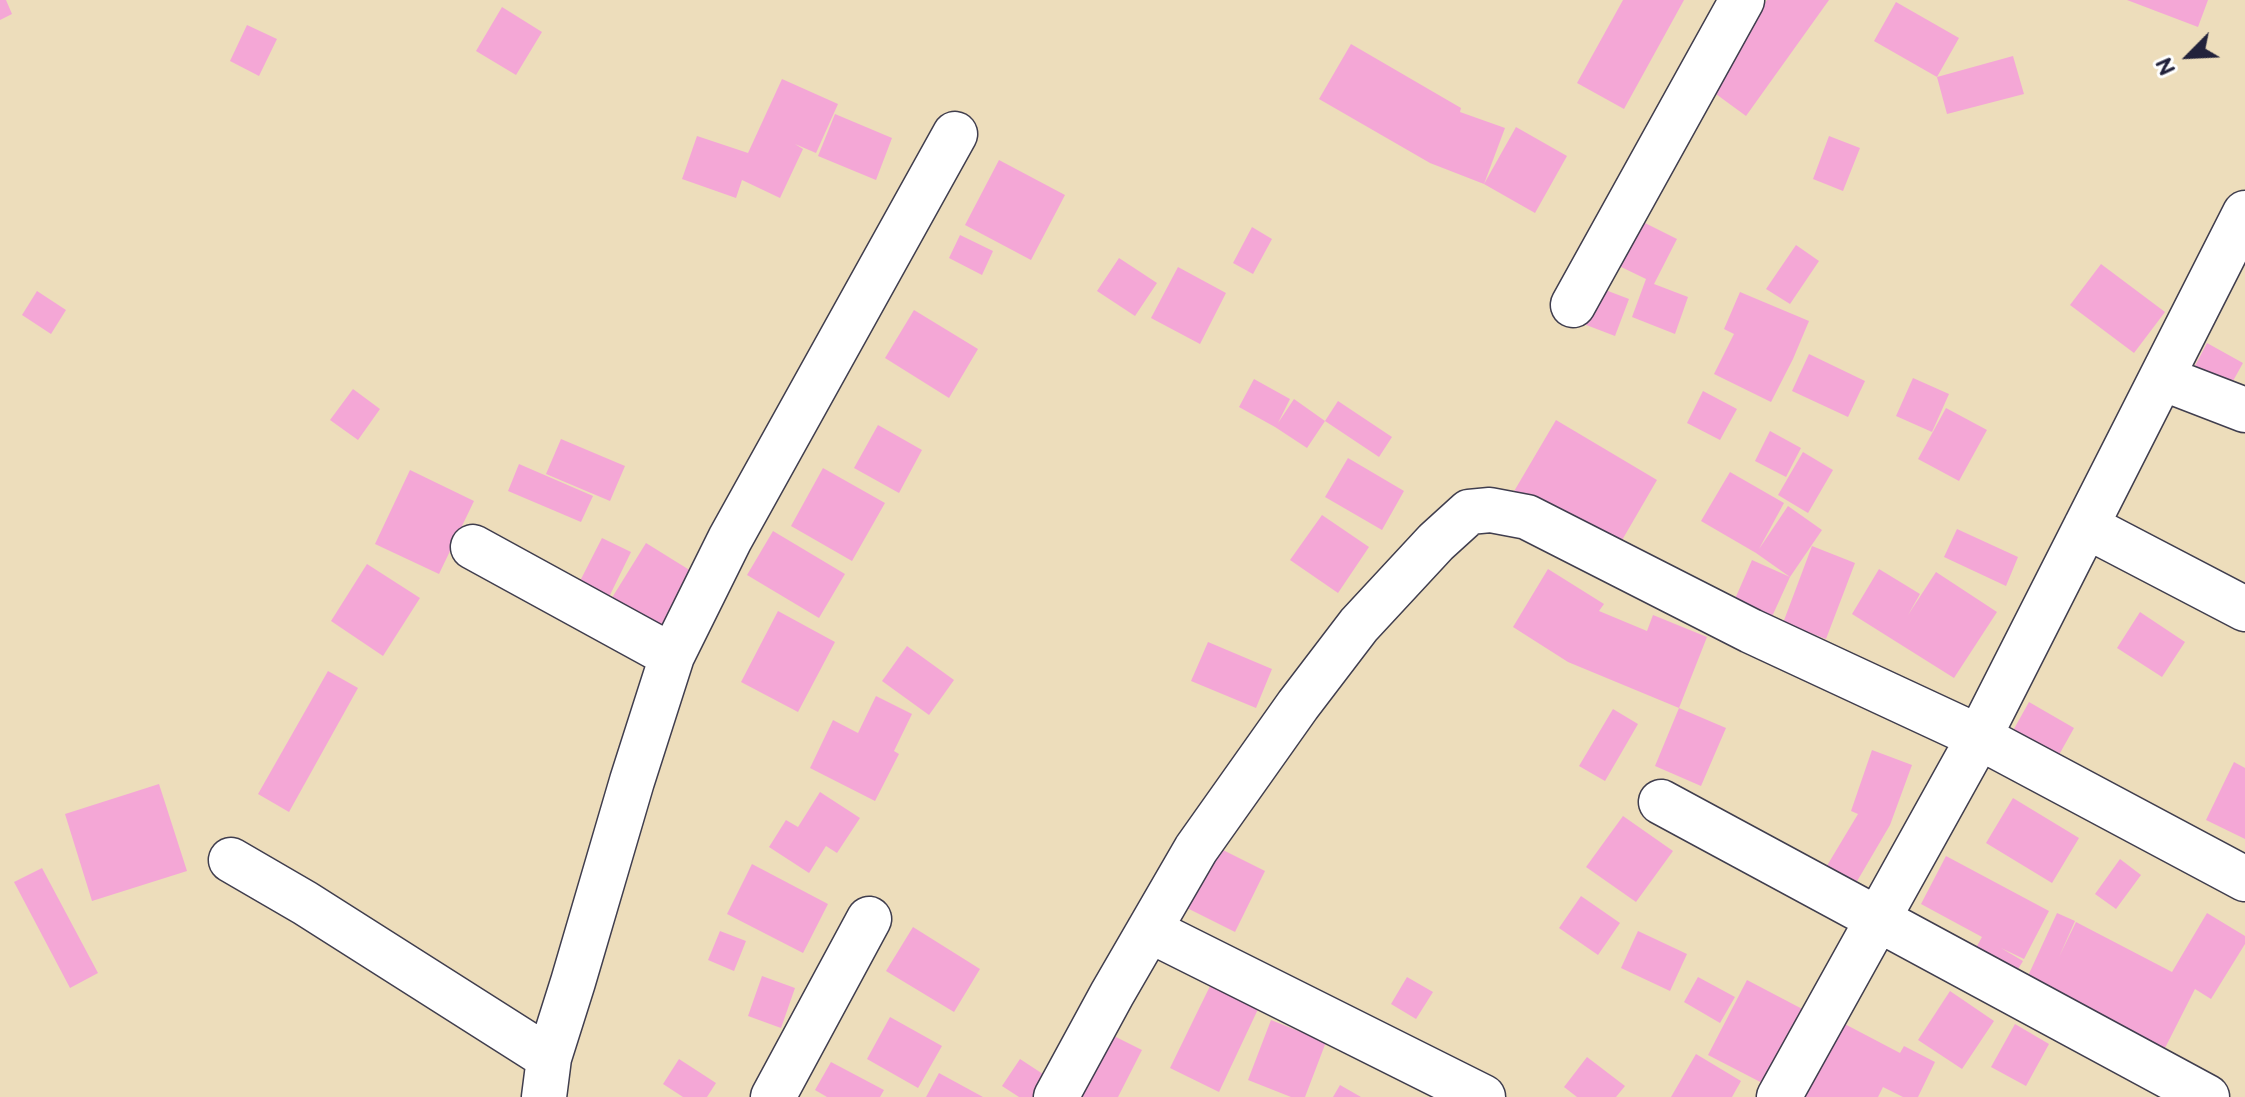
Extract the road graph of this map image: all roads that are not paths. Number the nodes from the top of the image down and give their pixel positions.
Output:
1 (1742, 0) edge
2 (955, 134) dead end
3 (2245, 213) edge
4 (1573, 305) dead end
5 (2162, 378) junction
6 (2245, 410) edge
7 (2086, 526) junction
8 (473, 547) dead end
9 (2245, 609) edge
10 (672, 656) junction
11 (1979, 737) junction
12 (1661, 802) dead end
13 (231, 860) dead end
14 (2245, 879) edge
15 (869, 919) dead end
16 (1878, 921) junction
17 (1149, 930) junction
18 (546, 1077) edge
19 (773, 1097) edge
20 (1056, 1097) edge
21 (1483, 1097) edge
22 (1779, 1097) edge
23 (2207, 1097) edge

1 - 4 street
2 - 10 street
3 - 5 street
5 - 6 street
5 - 7 street
7 - 9 street
7 - 11 street
8 - 10 street
10 - 18 street
11 - 14 street
11 - 16 street
11 - 17 street
12 - 16 street
13 - 18 street
15 - 19 street
16 - 22 street
16 - 23 street
17 - 20 street
17 - 21 street

